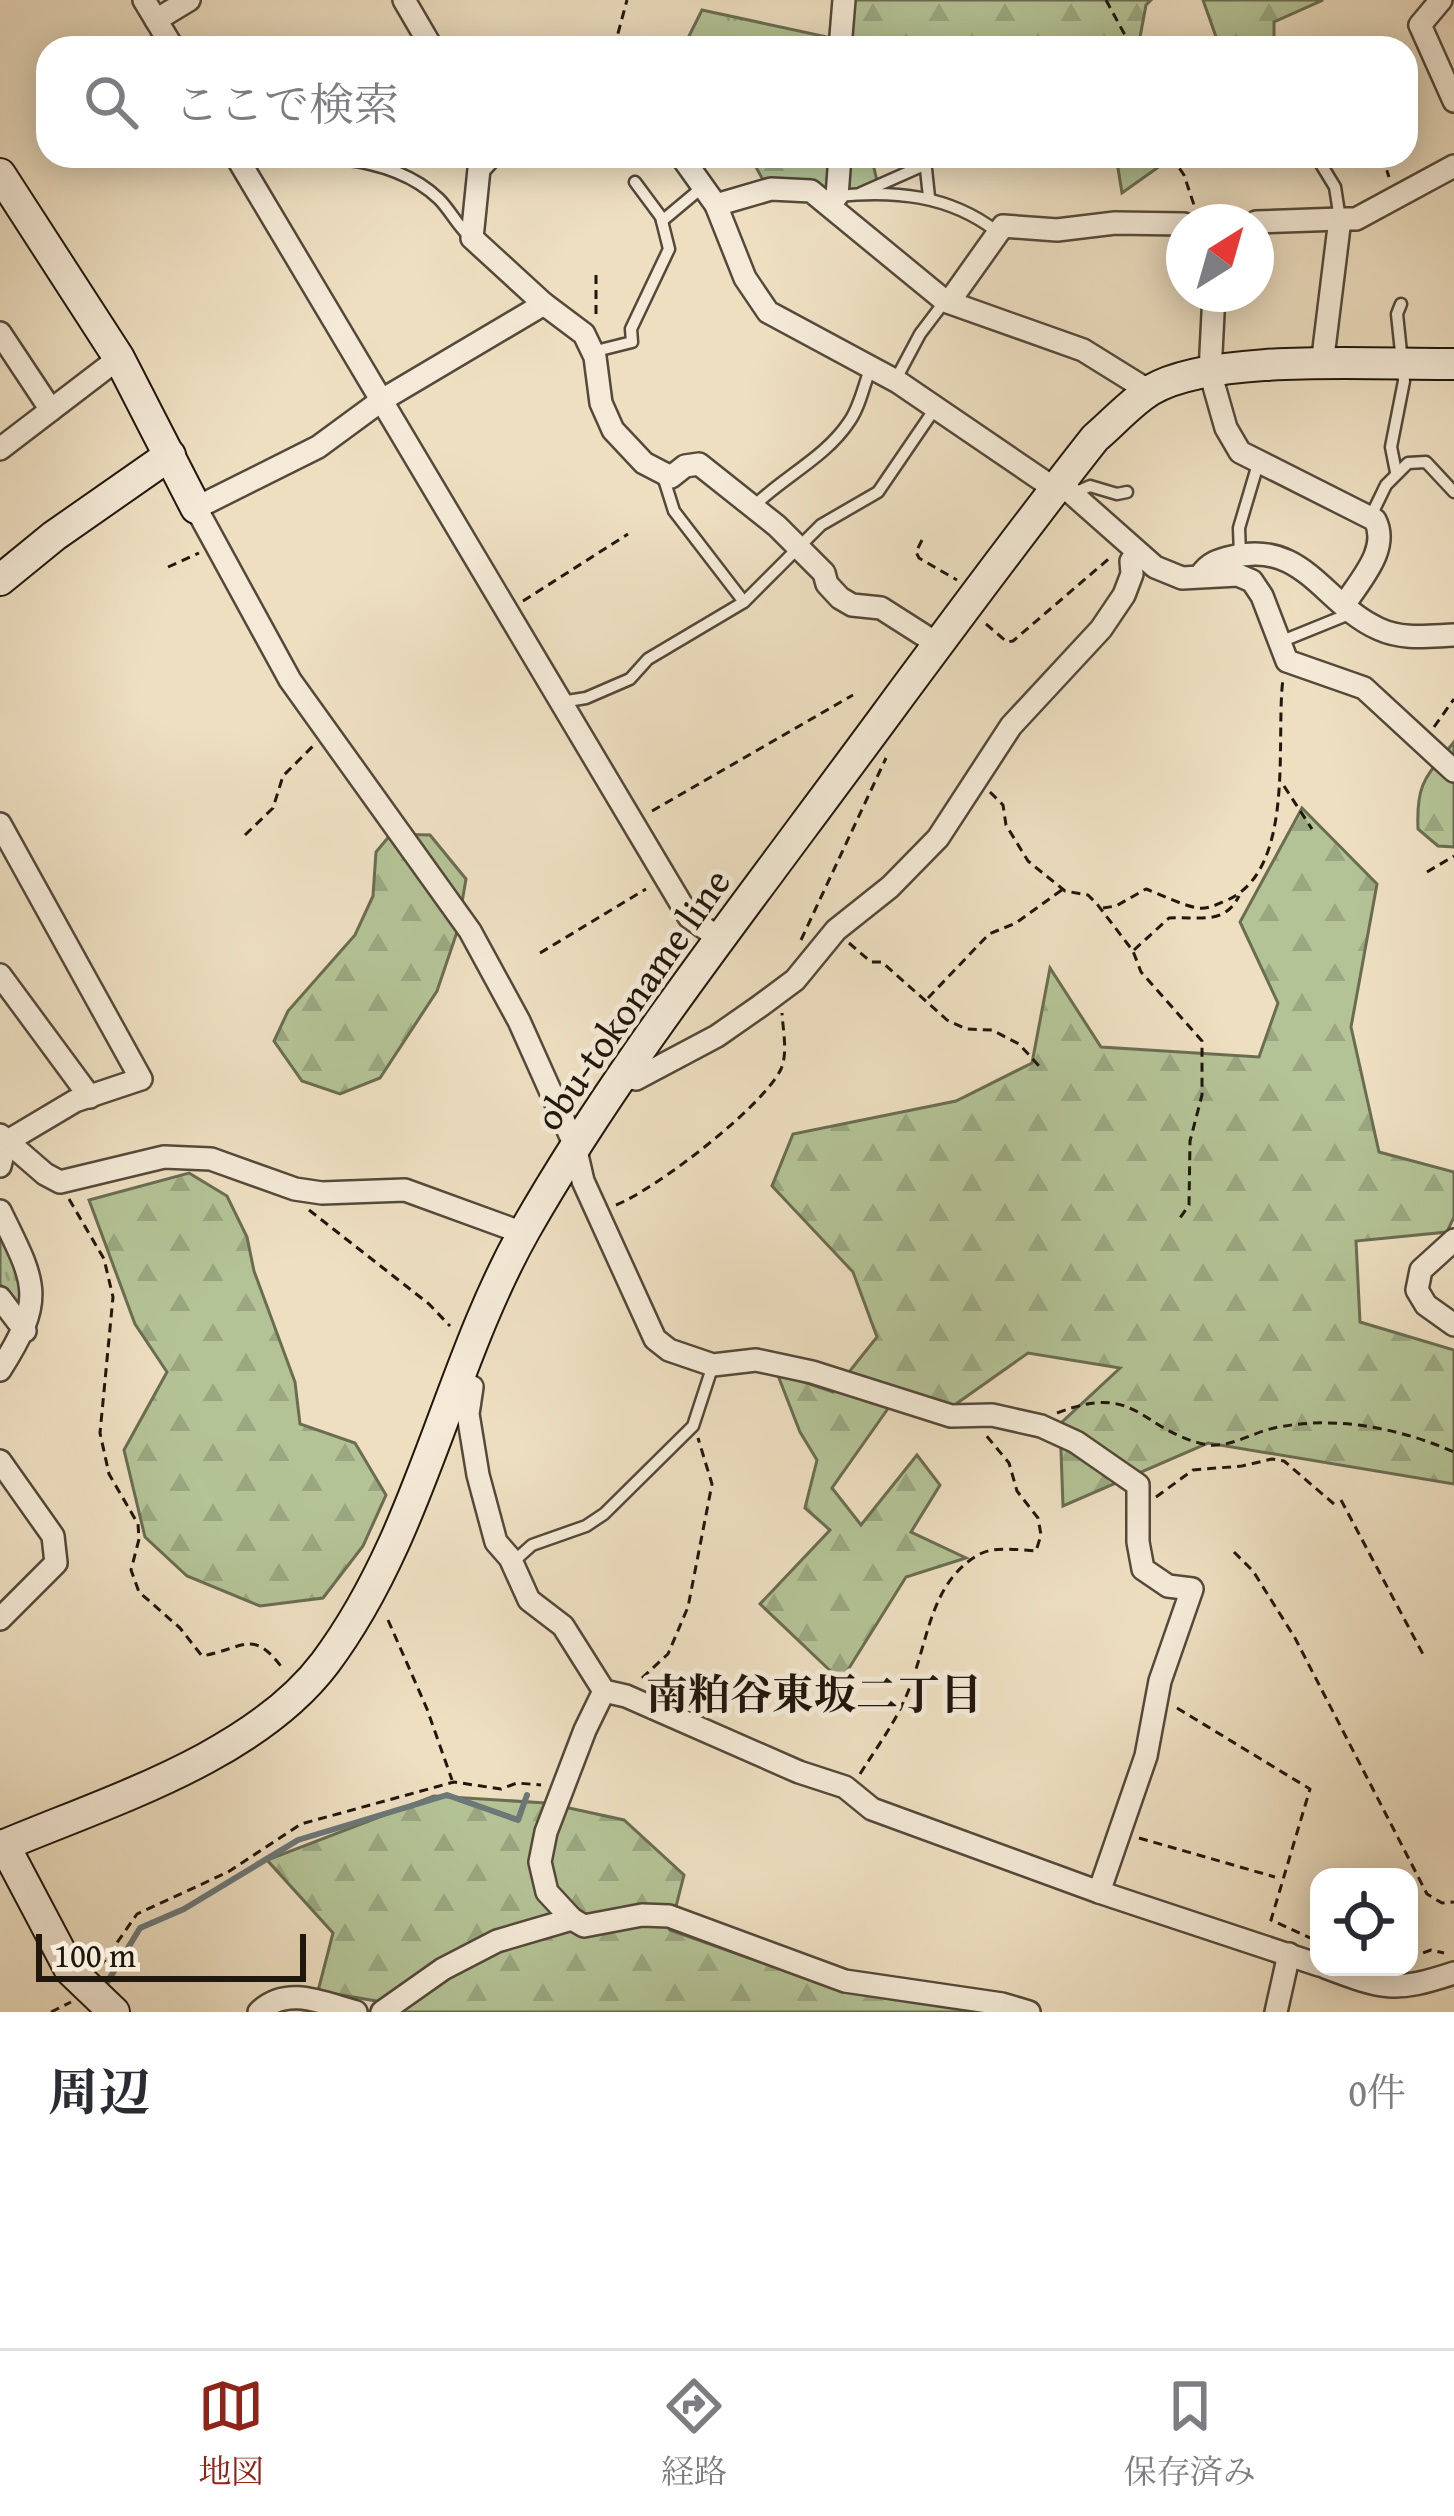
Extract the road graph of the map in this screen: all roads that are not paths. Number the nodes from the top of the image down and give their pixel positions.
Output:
1 (189, 0) edge
2 (404, 0) edge
3 (844, 0) edge
4 (1441, 0) edge
5 (150, 10) edge
6 (165, 36) edge
7 (425, 36) edge
8 (841, 36) edge
9 (1454, 101) edge
10 (1454, 166) edge
11 (243, 168) edge
12 (384, 168) edge
13 (480, 168) edge
14 (690, 168) edge
15 (840, 168) edge
16 (917, 168) edge
17 (925, 168) edge
18 (1323, 168) edge
19 (0, 174) edge
20 (635, 182) dead end
21 (711, 195) junction
22 (929, 197) junction
23 (841, 198) junction
24 (1340, 219) junction
25 (662, 221) junction
26 (1166, 221) edge
27 (1274, 221) edge
28 (996, 230) junction
29 (472, 238) junction
30 (947, 301) junction
31 (544, 304) junction
32 (1401, 304) dead end
33 (1213, 312) edge
34 (0, 333) edge
35 (588, 343) junction
36 (119, 358) junction
37 (1454, 364) edge
38 (1322, 365) junction
39 (1402, 365) junction
40 (871, 367) junction
41 (1210, 372) junction
42 (896, 381) junction
43 (1149, 391) junction
44 (382, 400) junction
45 (936, 406) junction
46 (51, 410) junction
47 (0, 449) edge
48 (170, 455) junction
49 (1258, 464) junction
50 (1396, 472) junction
51 (662, 473) junction
52 (1062, 489) junction
53 (1127, 493) dead end
54 (1454, 493) edge
55 (196, 508) junction
56 (753, 508) junction
57 (1370, 518) junction
58 (800, 549) junction
59 (1133, 549) junction
60 (1240, 555) junction
61 (1201, 575) junction
62 (0, 580) edge
63 (744, 602) junction
64 (1349, 608) junction
65 (1454, 635) edge
66 (938, 645) junction
67 (1284, 652) junction
68 (560, 702) junction
69 (1454, 771) edge
70 (0, 824) edge
71 (720, 939) junction
72 (0, 975) edge
73 (620, 1076) junction
74 (90, 1097) junction
75 (3, 1138) edge
76 (575, 1146) junction
77 (0, 1166) edge
78 (0, 1211) edge
79 (524, 1233) junction
80 (1454, 1240) edge
81 (0, 1298) edge
82 (1454, 1325) edge
83 (25, 1331) junction
84 (713, 1365) junction
85 (0, 1370) edge
86 (458, 1380) junction
87 (0, 1461) edge
88 (512, 1563) junction
89 (0, 1619) edge
90 (615, 1694) junction
91 (2, 1846) edge
92 (1099, 1892) junction
93 (572, 1919) junction
94 (1289, 1954) junction
95 (1310, 1962) edge
96 (1450, 1963) edge
97 (1349, 1976) edge
98 (113, 2012) edge
99 (259, 2012) edge
100 (356, 2012) edge
101 (382, 2012) edge
102 (1029, 2012) edge
103 (1276, 2012) edge

1 - 5 street
2 - 7 street
3 - 8 street
4 - 9 street
5 - 6 street
10 - 24 street
11 - 44 street
12 - 29 lane
13 - 29 street
14 - 21 street
15 - 23 street
16 - 23 lane
17 - 22 lane
18 - 24 lane
19 - 36 main road
20 - 25 lane
21 - 23 street
21 - 25 lane
21 - 40 street
22 - 23 lane
22 - 28 lane
23 - 30 street
24 - 27 street
24 - 38 street
25 - 35 lane
26 - 28 street
28 - 30 street
29 - 31 street
30 - 42 lane
30 - 43 street
31 - 35 street
31 - 44 street
32 - 39 lane
33 - 41 street
34 - 46 street
35 - 51 street
36 - 46 street
36 - 48 main road
37 - 39 main road, obu-tokoname line
38 - 39 main road, obu-tokoname line
38 - 41 main road, obu-tokoname line
39 - 50 lane
40 - 42 street
40 - 56 lane
41 - 43 main road, obu-tokoname line
41 - 49 street
42 - 45 street
43 - 52 main road, obu-tokoname line
44 - 55 street
44 - 68 street
45 - 52 street
45 - 58 lane
46 - 47 street
48 - 55 main road
48 - 62 main road
49 - 57 street
49 - 60 lane
50 - 54 lane
50 - 57 lane
51 - 56 street
51 - 63 lane
52 - 53 lane
52 - 59 street
52 - 66 main road, obu-tokoname line
55 - 76 street
56 - 58 street
57 - 64 street
58 - 63 lane
58 - 66 street
59 - 61 street
59 - 73 street
60 - 61 street
60 - 64 street
61 - 67 street
63 - 68 lane
64 - 65 street
64 - 67 lane
66 - 71 main road, obu-tokoname line
67 - 69 street
68 - 71 street
70 - 74 street
71 - 73 main road, obu-tokoname line
72 - 74 street
73 - 76 main road, obu-tokoname line
74 - 75 street
75 - 77 street
75 - 79 street
76 - 79 main road, obu-tokoname line
76 - 84 street
78 - 83 street
79 - 86 main road, obu-tokoname line
80 - 82 street
81 - 83 street
83 - 85 street
84 - 88 lane
84 - 92 street
86 - 88 street
86 - 91 main road, obu-tokoname line
87 - 89 street
88 - 90 street
90 - 92 street
90 - 93 street
91 - 98 main road
92 - 94 street
93 - 101 street
93 - 102 street
94 - 95 street
94 - 103 street
96 - 97 street
99 - 100 street

